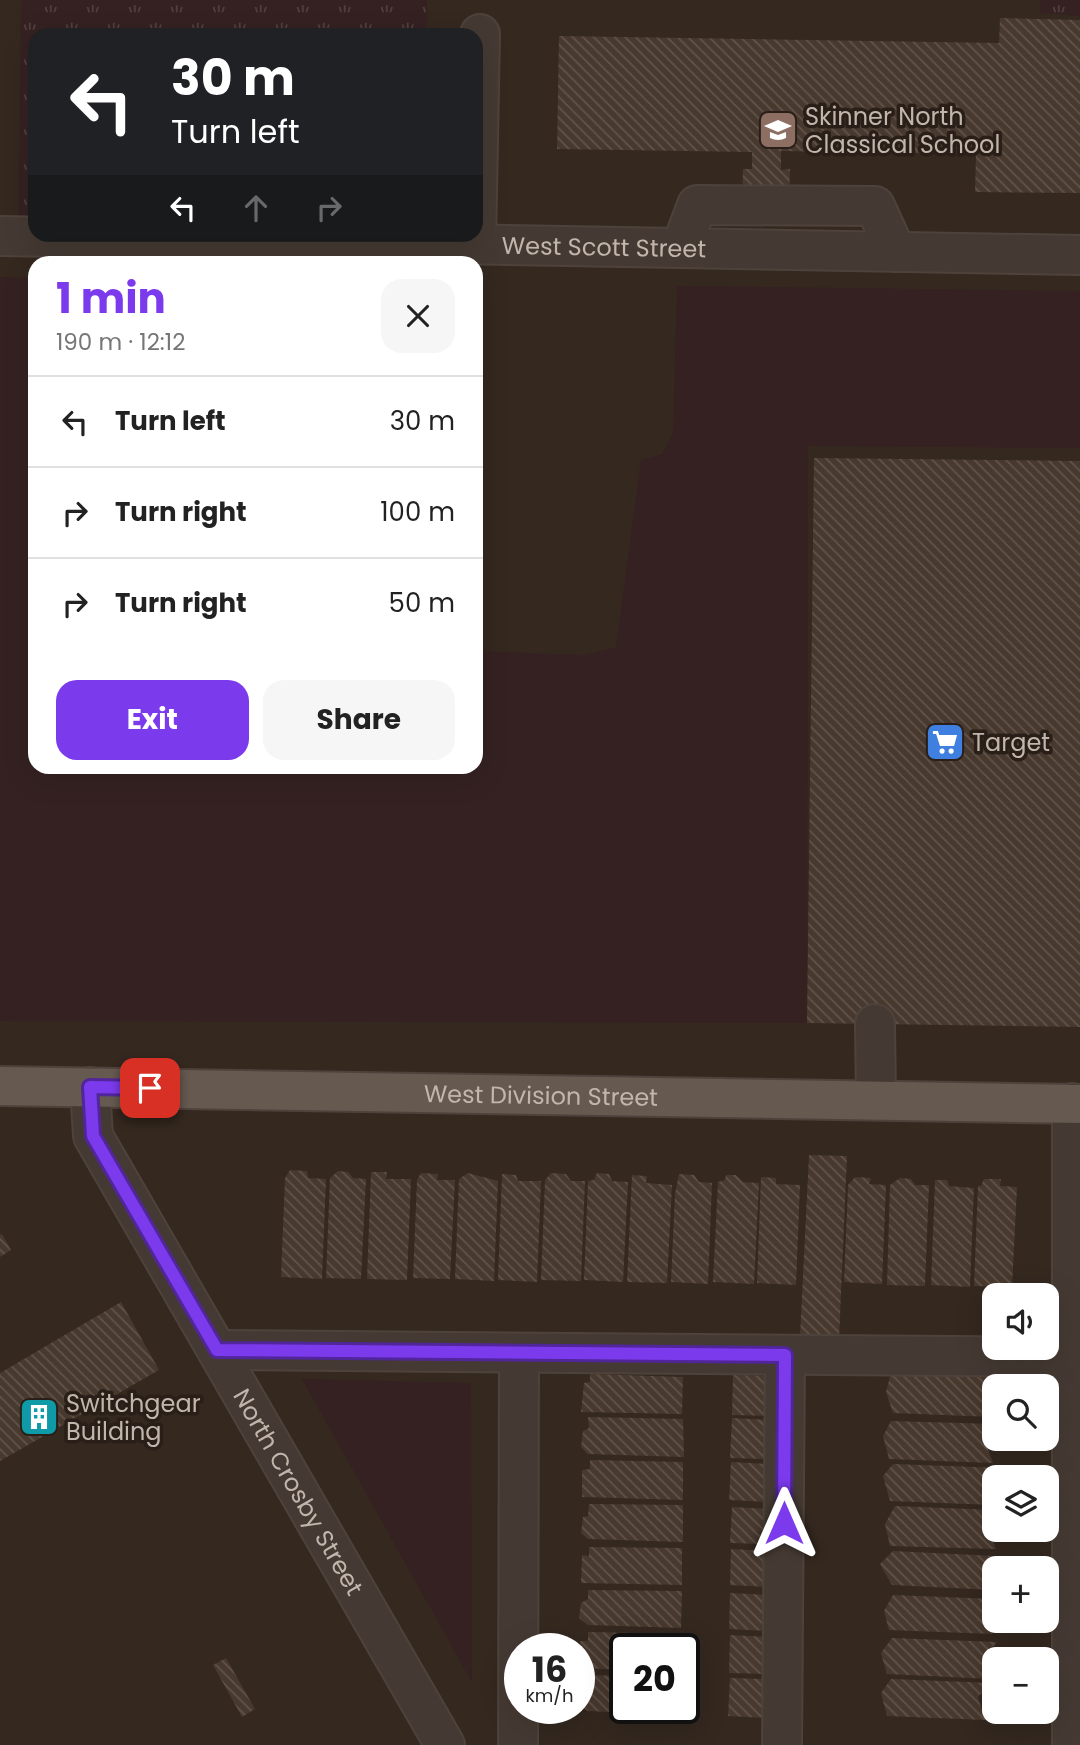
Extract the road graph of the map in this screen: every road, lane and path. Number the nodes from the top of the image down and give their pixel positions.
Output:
1 (0, 236) edge
2 (28, 237) edge
3 (317, 242) edge
4 (476, 242) edge
5 (476, 245) junction
6 (1080, 256) edge
7 (876, 1024) dead end
8 (0, 1086) edge
9 (90, 1087) junction
10 (876, 1100) junction
11 (1076, 1103) edge
12 (217, 1350) junction
13 (519, 1353) junction
14 (785, 1355) junction
15 (1072, 1357) junction
16 (445, 1745) edge
17 (518, 1745) edge
18 (782, 1745) edge
19 (1072, 1745) edge

1 - 2 street, West Scott Street
3 - 5 street, West Scott Street
4 - 5 street
5 - 6 street, West Scott Street
7 - 10 street
8 - 9 main road, West Division Street
9 - 10 main road, West Division Street
9 - 12 street, North Crosby Street
10 - 11 main road, West Division Street
11 - 15 street
12 - 13 street
12 - 16 street, North Crosby Street
13 - 14 street
13 - 17 street
14 - 15 street
14 - 18 street
15 - 19 street

